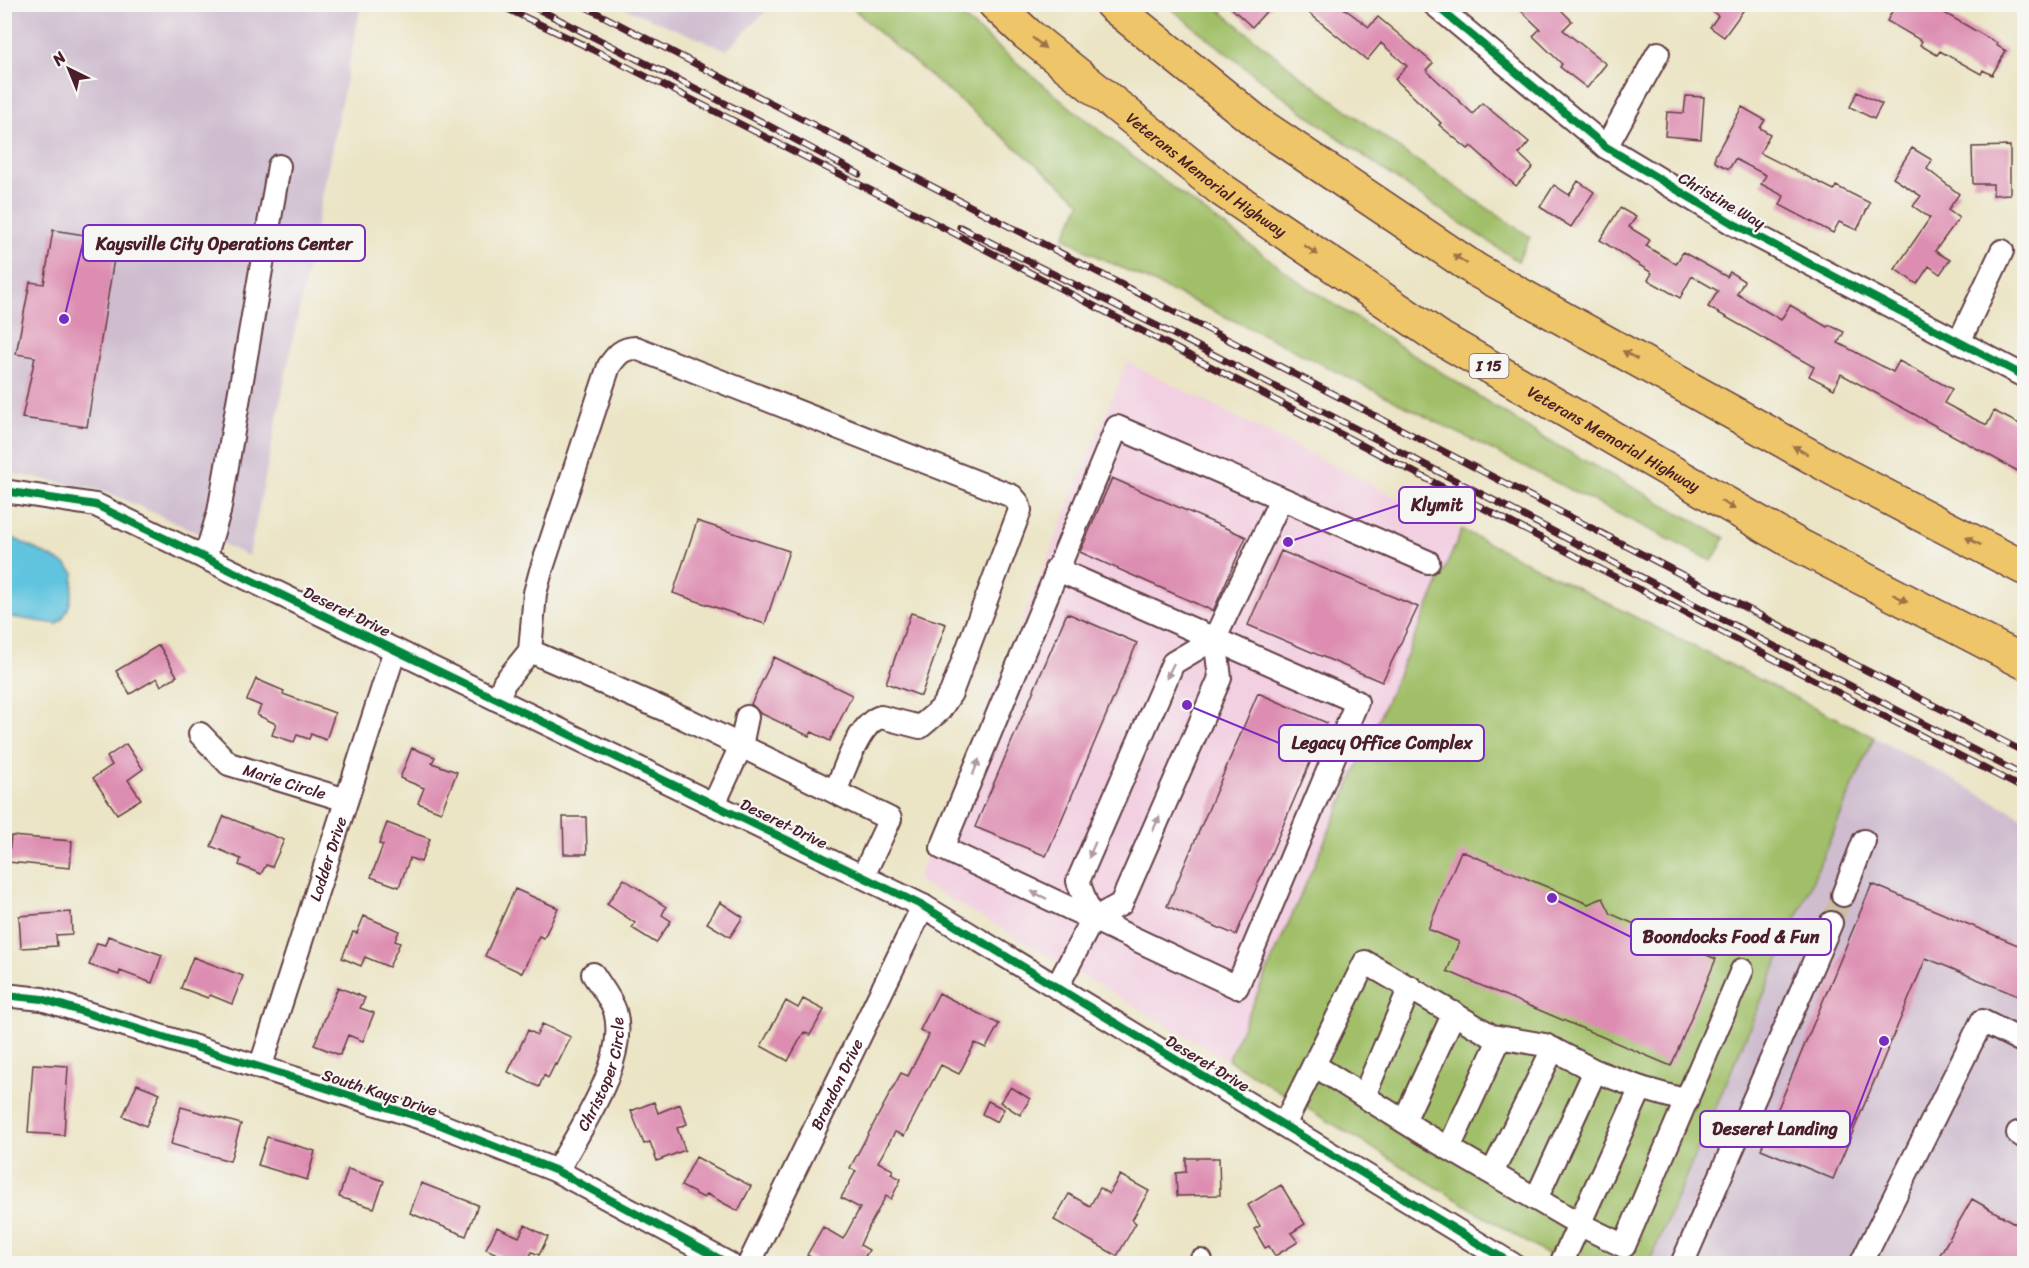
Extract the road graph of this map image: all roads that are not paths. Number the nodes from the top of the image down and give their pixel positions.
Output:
1 (995, 4) edge
2 (1111, 4) edge
3 (1434, 4) edge
4 (1658, 52) dead end
5 (1606, 147) junction
6 (279, 166) dead end
7 (2002, 251) dead end
8 (1959, 342) junction
9 (2025, 376) edge
10 (4, 491) edge
11 (1281, 499) junction
12 (205, 558) junction
13 (1428, 562) dead end
14 (2025, 568) edge
15 (1056, 569) junction
16 (1215, 638) junction
17 (395, 650) junction
18 (530, 651) junction
19 (2025, 662) edge
20 (498, 700) junction
21 (747, 717) dead end
22 (200, 734) dead end
23 (741, 746) junction
24 (834, 792) junction
25 (346, 800) junction
26 (714, 804) junction
27 (1864, 841) dead end
28 (863, 876) junction
29 (1843, 895) tunnel mouth
30 (923, 906) junction
31 (1092, 920) junction
32 (1831, 923) tunnel mouth
33 (1742, 970) dead end
34 (593, 974) dead end
35 (1057, 987) junction
36 (1410, 987) junction
37 (4, 995) edge
38 (1455, 1013) junction
39 (1500, 1038) junction
40 (2025, 1042) edge
41 (1553, 1049) junction
42 (1314, 1065) junction
43 (260, 1068) junction
44 (1595, 1071) junction
45 (1641, 1088) junction
46 (1364, 1096) junction
47 (1687, 1101) junction
48 (1404, 1121) junction
49 (1284, 1125) junction
50 (1449, 1148) junction
51 (557, 1170) junction
52 (1492, 1173) junction
53 (1536, 1199) junction
54 (1579, 1224) junction
55 (729, 1263) edge
56 (749, 1263) edge
57 (1512, 1263) edge
58 (1561, 1263) edge
59 (1682, 1263) edge
60 (1860, 1263) edge

1 -> 19 highway, Veterans Memorial Highway / I 15
14 -> 2 highway
3 - 5 street, Christine Way
4 - 5 street
5 - 8 street, Christine Way
6 - 12 street
7 - 8 street
8 - 9 street, Christine Way
10 - 12 street, Deseret Drive
11 - 13 street
11 - 15 street
11 - 16 street
12 - 17 street, Deseret Drive
15 - 16 street
31 -> 15 street
31 -> 16 street
16 -> 31 street
16 - 31 street
17 - 20 street, Deseret Drive
17 - 25 street, Lodder Drive
18 - 20 street
18 - 23 street
18 - 24 street
20 - 26 street, Deseret Drive
21 - 23 street
22 - 25 street, Marie Circle
23 - 24 street
23 - 26 street
24 - 28 street
25 - 43 street, Lodder Drive
26 - 28 street, Deseret Drive
27 - 29 street
28 - 30 street, Deseret Drive
30 - 35 street, Deseret Drive
30 - 56 street, Brandon Drive
31 - 35 street
32 - 59 street
33 - 47 street
34 - 51 street, Christoper Circle
35 - 49 street, Deseret Drive
36 - 38 street
36 - 42 street
36 - 46 street
37 - 43 street, South Kays Drive
38 - 39 street
38 - 48 street
39 - 41 street
39 - 50 street
40 - 60 street
41 - 44 street
41 - 52 street
42 - 46 street
42 - 49 street
43 - 51 street, South Kays Drive
44 - 45 street
44 - 53 street
45 - 47 street
45 - 54 street
46 - 48 street
47 - 54 street
48 - 50 street
49 - 57 street, Deseret Drive
50 - 52 street
51 - 55 street, South Kays Drive
52 - 53 street
53 - 54 street
54 - 58 street

